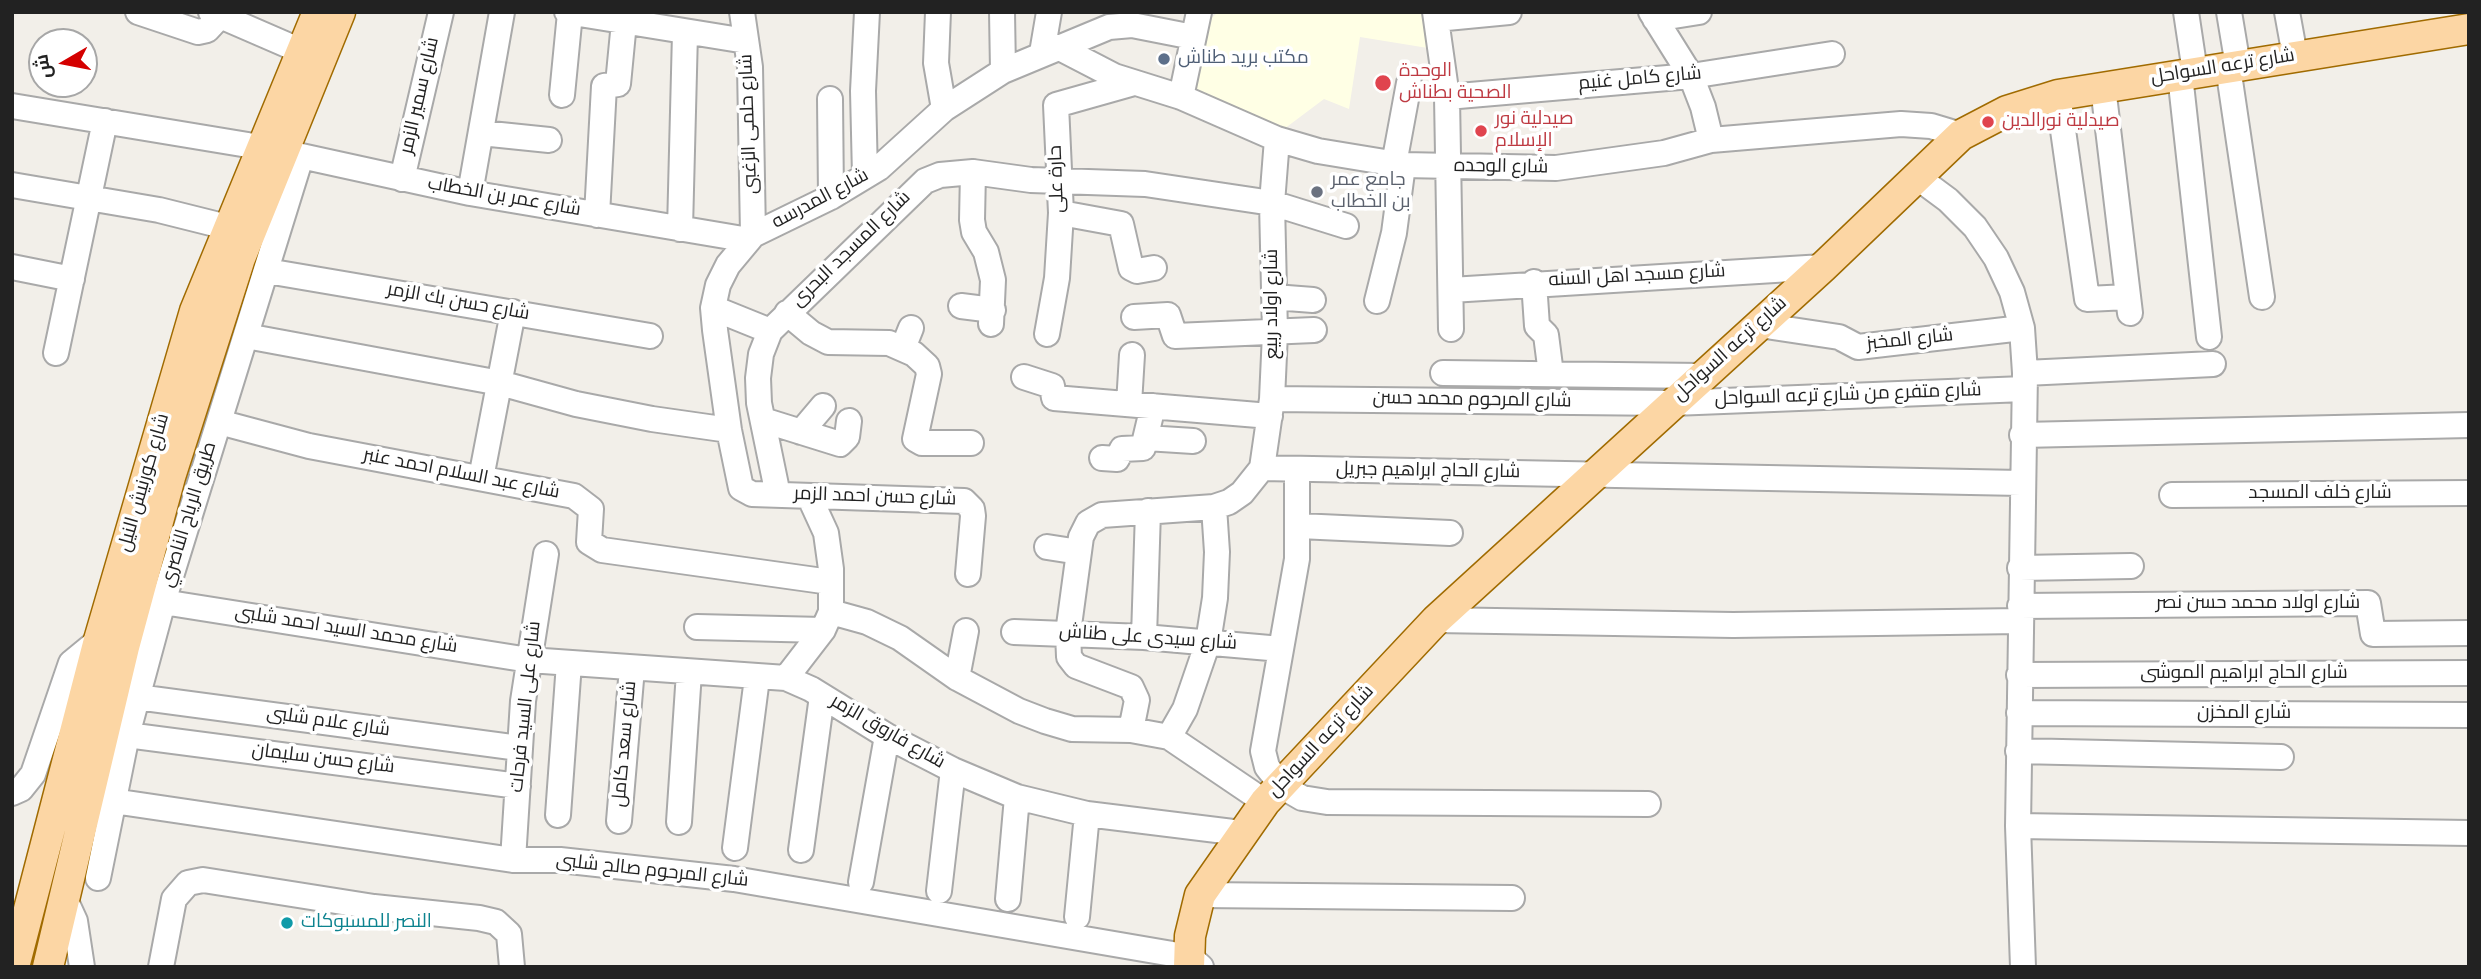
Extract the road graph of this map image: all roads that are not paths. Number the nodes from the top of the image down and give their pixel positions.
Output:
1 (138, 12) edge
2 (317, 12) edge
3 (340, 12) edge
4 (441, 12) edge
5 (502, 12) edge
6 (742, 12) edge
7 (867, 12) edge
8 (939, 12) edge
9 (1002, 12) edge
10 (1049, 12) edge
11 (1508, 12) edge
12 (1699, 12) edge
13 (2186, 12) edge
14 (2229, 12) edge
15 (2287, 12) edge
16 (569, 13) edge
17 (216, 14) edge
18 (1435, 15) edge
19 (1653, 16) edge
20 (1111, 19) edge
21 (1199, 21) edge
22 (624, 22) junction
23 (2469, 29) edge
24 (685, 33) junction
25 (746, 41) junction
26 (1050, 50) junction
27 (301, 51) junction
28 (1832, 54) dead end
29 (2295, 56) junction
30 (2233, 66) junction
31 (1003, 71) junction
32 (2188, 74) junction
33 (1691, 76) junction
34 (1134, 83) junction
35 (1409, 83) dead end
36 (2103, 87) junction
37 (562, 95) dead end
38 (2058, 95) junction
39 (1447, 96) junction
40 (1181, 97) junction
41 (830, 99) dead end
42 (12, 106) edge
43 (944, 108) junction
44 (105, 121) junction
45 (481, 133) junction
46 (1961, 135) junction
47 (1277, 139) junction
48 (548, 140) dead end
49 (1711, 140) junction
50 (281, 152) junction
51 (1399, 164) junction
52 (1450, 167) junction
53 (973, 173) junction
54 (865, 176) junction
55 (1917, 177) junction
56 (402, 179) junction
57 (1059, 182) junction
58 (12, 185) edge
59 (470, 193) junction
60 (831, 197) junction
61 (89, 198) junction
62 (1272, 203) junction
63 (1061, 213) junction
64 (597, 215) junction
65 (1346, 226) dead end
66 (227, 228) junction
67 (680, 229) junction
68 (751, 238) junction
69 (1141, 256) dead end
70 (12, 267) edge
71 (1823, 267) junction
72 (267, 271) junction
73 (72, 279) junction
74 (1534, 282) junction
75 (1451, 290) junction
76 (2262, 297) dead end
77 (1274, 298) junction
78 (1313, 300) dead end
79 (1377, 301) dead end
80 (961, 306) dead end
81 (713, 308) junction
82 (513, 312) junction
83 (1134, 317) dead end
84 (778, 322) junction
85 (1759, 325) junction
86 (2022, 328) junction
87 (1451, 329) dead end
88 (1314, 330) dead end
89 (1275, 333) junction
90 (1047, 334) dead end
91 (246, 336) junction
92 (650, 336) dead end
93 (2209, 337) dead end
94 (56, 354) dead end
95 (1132, 355) dead end
96 (2213, 364) dead end
97 (1443, 373) dead end
98 (1551, 373) junction
99 (1703, 376) junction
100 (1024, 377) dead end
101 (2024, 381) junction
102 (500, 383) junction
103 (1673, 404) junction
104 (1141, 405) junction
105 (823, 407) dead end
106 (1271, 408) junction
107 (763, 420) junction
108 (849, 421) dead end
109 (219, 422) junction
110 (2469, 425) edge
111 (729, 430) junction
112 (801, 432) junction
113 (2022, 435) junction
114 (1146, 438) junction
115 (1193, 441) dead end
116 (971, 443) dead end
117 (1102, 458) dead end
118 (1262, 468) junction
119 (1297, 470) junction
120 (1594, 474) junction
121 (481, 478) junction
122 (2021, 483) junction
123 (2469, 493) edge
124 (752, 494) joint
125 (778, 495) junction
126 (2172, 495) dead end
127 (809, 496) junction
128 (1214, 507) junction
129 (1148, 512) junction
130 (1299, 526) junction
131 (1450, 533) dead end
132 (1047, 547) dead end
133 (1079, 552) junction
134 (546, 554) dead end
135 (2131, 566) dead end
136 (2020, 568) junction
137 (968, 574) dead end
138 (830, 582) junction
139 (163, 602) junction
140 (2020, 614) junction
141 (1436, 620) junction
142 (827, 621) junction
143 (697, 627) dead end
144 (966, 631) dead end
145 (1014, 632) dead end
146 (1068, 633) junction
147 (2469, 633) edge
148 (1144, 637) junction
149 (99, 639) junction
150 (1208, 642) junction
151 (1281, 649) junction
152 (529, 660) junction
153 (569, 663) junction
154 (632, 668) junction
155 (688, 672) junction
156 (2469, 673) edge
157 (2019, 675) junction
158 (757, 678) junction
159 (786, 678) junction
160 (957, 678) junction
161 (822, 696) junction
162 (138, 697) junction
163 (2019, 713) junction
164 (2469, 715) edge
165 (1131, 730) junction
166 (127, 735) junction
167 (887, 737) junction
168 (1169, 737) junction
169 (519, 748) junction
170 (2018, 751) junction
171 (2281, 757) dead end
172 (953, 770) junction
173 (518, 786) junction
174 (12, 793) edge
175 (1274, 794) junction
176 (1017, 797) junction
177 (113, 801) junction
178 (1648, 804) dead end
179 (1087, 814) junction
180 (558, 815) dead end
181 (619, 821) dead end
182 (679, 822) dead end
183 (2018, 826) junction
184 (1241, 833) junction
185 (2469, 833) edge
186 (735, 848) dead end
187 (801, 850) dead end
188 (513, 860) junction
189 (98, 878) dead end
190 (861, 882) dead end
191 (939, 891) dead end
192 (1200, 895) junction
193 (64, 897) junction
194 (1512, 898) dead end
195 (1008, 899) dead end
196 (1077, 917) dead end
197 (1193, 963) edge
198 (14, 967) edge
199 (48, 967) edge
200 (82, 967) edge
201 (161, 967) edge
202 (512, 967) edge
203 (2023, 967) edge

1 - 17 street
2 - 27 main road, شارع كورنيش النيل
3 - 50 main road, شارع كورنيش النيل
4 - 56 street, شارع سمير الزمر
5 - 45 street
6 - 25 street, شارع حلمى الزغبى
7 - 54 street
8 - 43 street
9 - 31 street
10 - 26 street
11 - 18 street
12 - 19 street
13 - 32 street
14 - 30 street
15 - 29 street
16 - 22 street
16 - 37 street
17 - 27 street
18 - 39 street
19 - 33 street
20 - 21 street
20 - 26 street, شارع المدرسه
21 - 40 street
22 - 24 street
22 - 64 street
23 - 29 main road, شارع ترعه السواحل
24 - 25 street
24 - 67 street
25 - 68 street, شارع حلمى الزغبى
26 - 31 street, شارع المدرسه
26 - 34 street, شارع الوحده
27 - 50 main road, شارع كورنيش النيل
28 - 33 street, شارع كامل غنيم
29 - 30 main road, شارع ترعه السواحل
30 - 32 main road, شارع ترعه السواحل
30 - 76 street
31 - 43 street, شارع المدرسه
32 - 36 main road, شارع ترعه السواحل
32 - 93 street
33 - 39 street, شارع كامل غنيم
33 - 49 street
34 - 40 street, شارع الوحده
34 - 57 street, حارة على
35 - 51 street
36 - 38 main road, شارع ترعه السواحل
36 - 38 street
38 - 46 main road, شارع ترعه السواحل
39 - 52 street
40 - 47 street, شارع الوحده
41 - 60 street
42 - 44 street, شارع عمر بن الخطاب
43 - 54 street, شارع المدرسه
44 - 50 street, شارع عمر بن الخطاب
44 - 61 street
45 - 48 street
45 - 59 street
46 - 49 street, شارع الوحده
46 - 55 main road, شارع ترعه السواحل
47 - 51 street, شارع الوحده
47 - 62 street, شارع اولاد ربيع
49 - 52 street, شارع الوحده
50 - 56 street, شارع عمر بن الخطاب
50 - 66 main road, شارع كورنيش النيل
50 - 72 street, طريق الرياح الناصري
50 - 193 main road, شارع كورنيش النيل
51 - 52 street, شارع الوحده
51 - 79 street
52 - 75 street
53 - 57 street, شارع المسجد البحرى
53 - 80 street
53 - 84 street, شارع المسجد البحرى
54 - 60 street, شارع المدرسه
55 - 71 main road, شارع ترعه السواحل
55 - 86 street
56 - 59 street, شارع عمر بن الخطاب
57 - 62 street, شارع المسجد البحرى
57 - 63 street, حارة على
58 - 61 street
59 - 64 street, شارع عمر بن الخطاب
60 - 68 street, شارع المدرسه
61 - 66 street
61 - 73 street
62 - 65 street, شارع المسجد البحرى
62 - 77 street, شارع اولاد ربيع
63 - 69 street
63 - 90 street, حارة على
64 - 67 street, شارع عمر بن الخطاب
66 - 149 main road, شارع كورنيش النيل
67 - 68 street, شارع عمر بن الخطاب
68 - 81 street, شارع المدرسه
70 - 73 street
71 - 74 street, شارع مسجد اهل السنه
71 - 85 main road, شارع ترعه السواحل
72 - 82 street, شارع حسن بك الزمر
72 - 91 street, طريق الرياح الناصري
73 - 94 street
74 - 75 street, شارع مسجد اهل السنه
74 - 98 street
75 - 87 street
77 - 78 street
77 - 89 street, شارع اولاد ربيع
81 - 84 street
81 - 111 street, شارع المدرسه
82 - 92 street, شارع حسن بك الزمر
82 - 102 street
83 - 89 street
84 - 107 street, شارع المسجد البحرى
84 - 116 street
85 - 86 street, شارع المخبز
85 - 99 main road, شارع ترعه السواحل
86 - 101 street
88 - 89 street
89 - 106 street, شارع اولاد ربيع
91 - 102 street
91 - 109 street, طريق الرياح الناصري
95 - 104 street
96 - 101 street, شارع متفرع من شارع ترعه السواحل
97 - 98 street
98 - 99 street
99 - 103 main road, شارع ترعه السواحل
100 - 104 street, شارع المرحوم محمد حسن
101 - 103 street, شارع متفرع من شارع ترعه السواحل
101 - 113 street
102 - 111 street
102 - 121 street
103 - 106 street, شارع المرحوم محمد حسن
103 - 120 main road, شارع ترعه السواحل
104 - 106 street, شارع المرحوم محمد حسن
104 - 114 street
105 - 112 street
106 - 118 street, شارع اولاد ربيع
107 - 112 street
107 - 125 street, شارع المسجد البحرى
108 - 112 street
109 - 121 street, شارع عبد السلام احمد عنبر
109 - 139 street, طريق الرياح الناصري
110 - 113 street
111 - 124 street, شارع المدرسه
113 - 122 street
114 - 115 street
114 - 117 street
118 - 119 street, شارع الحاج ابراهيم جبريل
118 - 128 street
119 - 120 street, شارع الحاج ابراهيم جبريل
119 - 130 street
120 - 122 street, شارع الحاج ابراهيم جبريل
120 - 141 main road, شارع ترعه السواحل
121 - 138 street, شارع عبد السلام احمد عنبر
122 - 136 street
123 - 126 street, شارع خلف المسجد
124 - 125 street, شارع حسن احمد الزمر
125 - 127 street, شارع حسن احمد الزمر
127 - 137 street, شارع حسن احمد الزمر
127 - 138 street
128 - 129 street
128 - 150 street
129 - 133 street
129 - 148 street
130 - 131 street
130 - 151 street
132 - 133 street
133 - 146 street
134 - 152 street, شارع على السيد فرحات
135 - 136 street
136 - 140 street
138 - 142 street
139 - 152 street, شارع محمد السيد احمد شلبى
139 - 162 street, طريق الرياح الناصري
140 - 141 street
140 - 147 street, شارع اولاد محمد حسن نصر
140 - 157 street
141 - 175 main road, شارع ترعه السواحل
142 - 143 street
142 - 159 street
142 - 160 street
144 - 160 street
145 - 146 street, شارع سيدى على طناش
146 - 148 street, شارع سيدى على طناش
146 - 165 street
148 - 150 street, شارع سيدى على طناش
149 - 174 street
149 - 198 main road, شارع كورنيش النيل
150 - 151 street, شارع سيدى على طناش
150 - 168 street
151 - 175 street
152 - 153 street, شارع فاروق الزمر
152 - 169 street, شارع على السيد فرحات
153 - 154 street, شارع فاروق الزمر
153 - 180 street
154 - 155 street, شارع فاروق الزمر
154 - 181 street, شارع سعد كامل
155 - 158 street, شارع فاروق الزمر
155 - 182 street
156 - 157 street, شارع الحاج ابراهيم الموشى
157 - 163 street
158 - 159 street, شارع فاروق الزمر
158 - 186 street
159 - 161 street, شارع فاروق الزمر
160 - 165 street
161 - 167 street, شارع فاروق الزمر
161 - 187 street
162 - 166 street, طريق الرياح الناصري
162 - 169 street, شارع علام شلبى
163 - 164 street, شارع المخزن
163 - 170 street
165 - 168 street
166 - 173 street, شارع حسن سليمان
166 - 177 street, طريق الرياح الناصري
167 - 172 street, شارع فاروق الزمر
167 - 190 street
168 - 175 street
169 - 173 street, شارع على السيد فرحات
170 - 171 street
170 - 183 street
172 - 176 street, شارع فاروق الزمر
172 - 191 street
173 - 188 street, شارع على السيد فرحات
175 - 178 street
175 - 184 main road, شارع ترعه السواحل
176 - 179 street, شارع فاروق الزمر
176 - 195 street
177 - 188 street, شارع المرحوم صالح شلبى
177 - 189 street, طريق الرياح الناصري
179 - 184 street, شارع فاروق الزمر
179 - 196 street
183 - 185 street
183 - 203 street
184 - 192 main road, شارع ترعه السواحل
188 - 197 street, شارع المرحوم صالح شلبى
192 - 194 street
192 - 197 main road, شارع ترعه السواحل
193 - 199 main road, شارع كورنيش النيل
193 - 200 street
201 - 202 street

